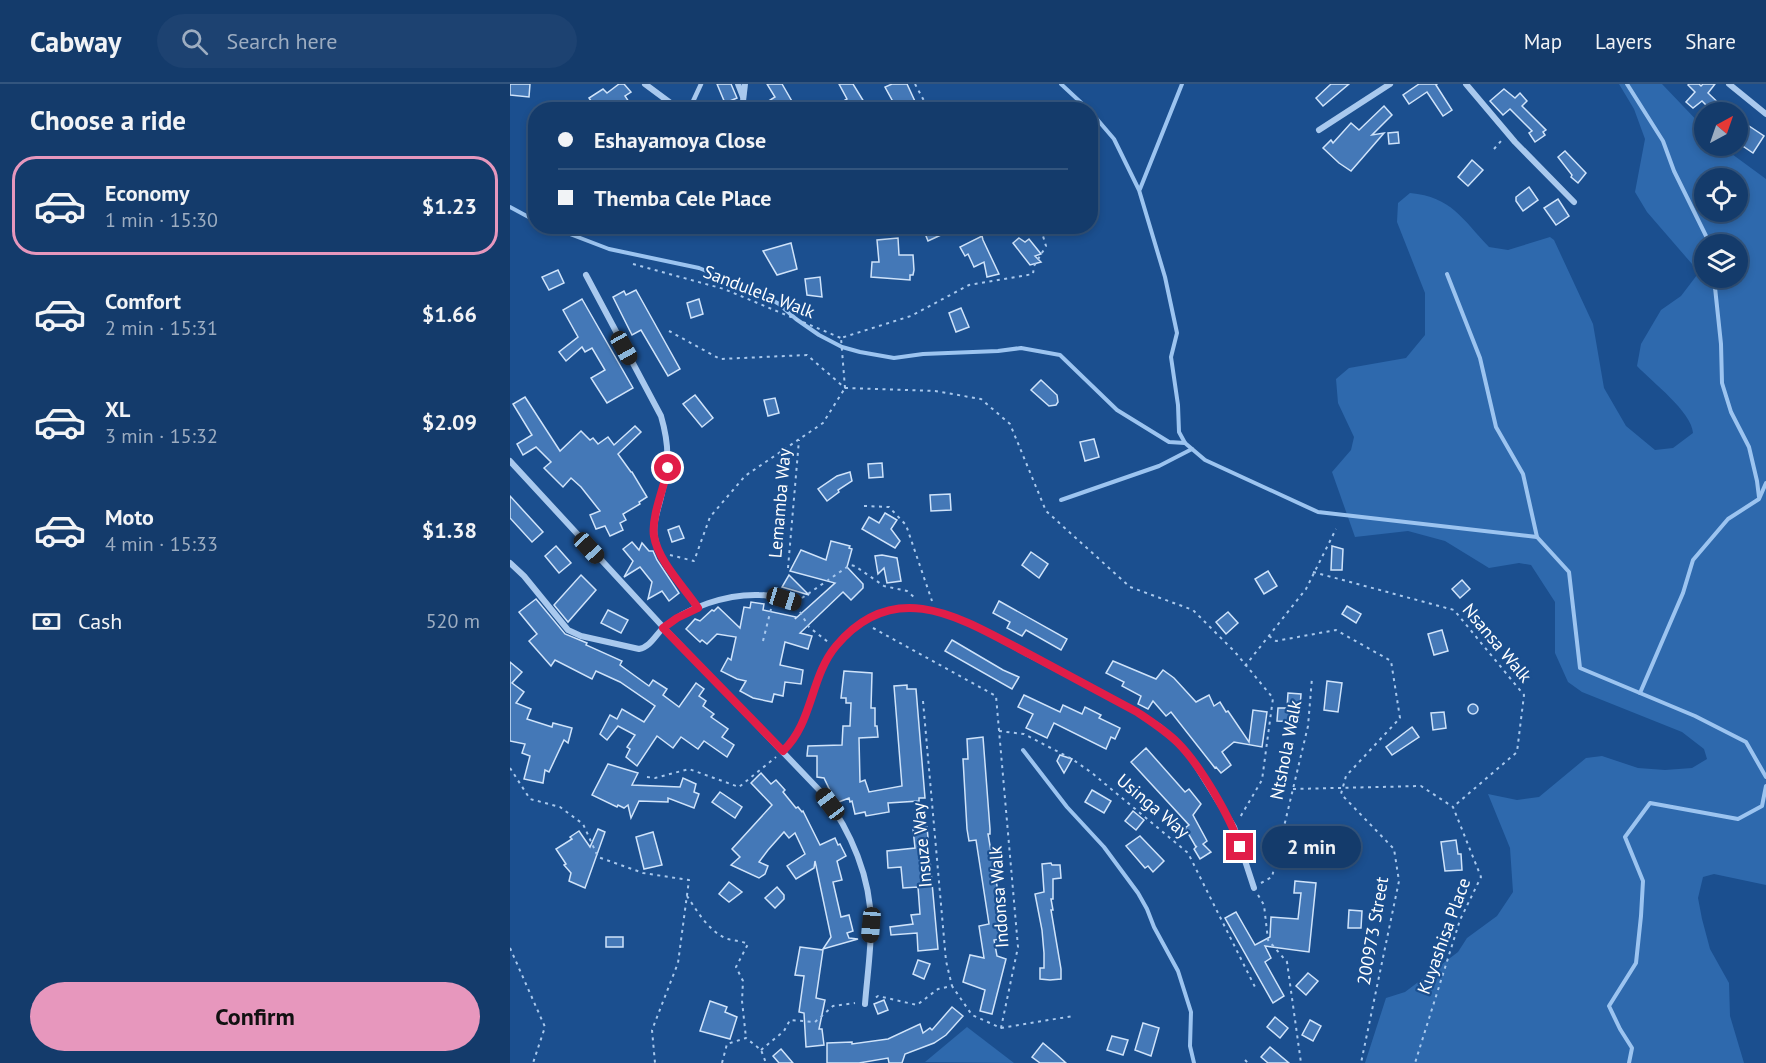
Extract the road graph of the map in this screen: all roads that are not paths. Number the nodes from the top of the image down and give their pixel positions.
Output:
1 (645, 84) edge
2 (701, 84) edge
3 (738, 84) edge
4 (745, 84) edge
5 (1390, 84) edge
6 (1466, 84) edge
7 (1730, 84) edge
8 (744, 98) junction
9 (669, 102) edge
10 (693, 102) edge
11 (743, 102) edge
12 (1766, 114) edge
13 (1319, 130) dead end
14 (1574, 201) dead end
15 (586, 276) dead end
16 (510, 461) edge
17 (510, 563) edge
18 (796, 603) road end
19 (698, 608) junction
20 (663, 628) junction
21 (783, 751) junction
22 (1254, 888) road end
23 (865, 1004) road end

1 - 9 street
2 - 10 lane
3 - 8 street
4 - 8 street
5 - 13 street
6 - 14 street
7 - 12 street
8 - 11 street
15 - 19 street
16 - 20 street
17 - 20 street
18 - 19 street
19 - 20 street
20 - 21 street
21 - 22 street
21 - 23 street

